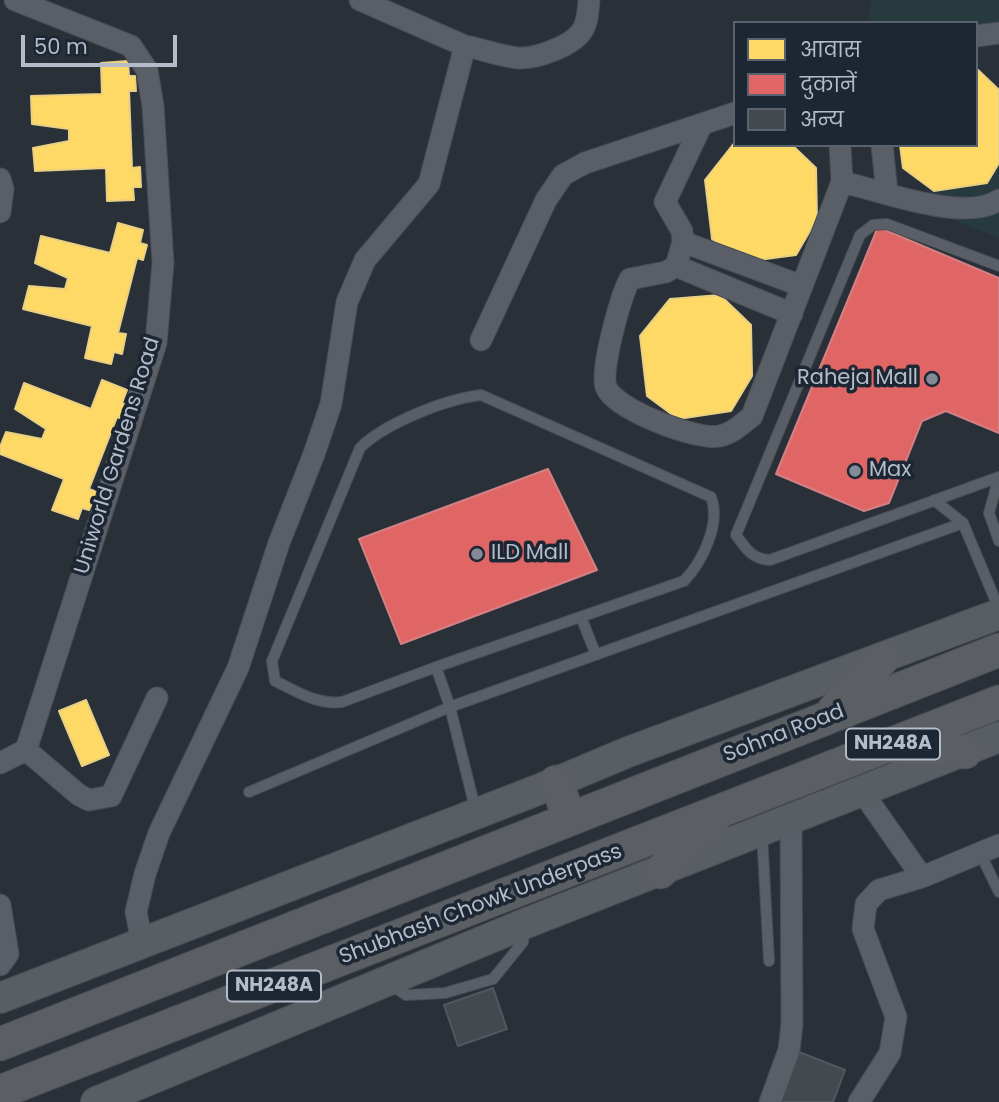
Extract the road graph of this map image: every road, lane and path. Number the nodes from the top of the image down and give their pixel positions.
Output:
1 (15, 0) edge
2 (360, 0) edge
3 (589, 0) edge
4 (999, 33) edge
5 (978, 36) edge
6 (465, 46) junction
7 (733, 114) edge
8 (701, 126) junction
9 (840, 147) edge
10 (882, 147) edge
11 (0, 180) edge
12 (842, 181) junction
13 (887, 192) junction
14 (999, 201) edge
15 (0, 212) edge
16 (683, 242) junction
17 (676, 266) junction
18 (999, 266) edge
19 (802, 286) junction
20 (792, 314) junction
21 (481, 340) dead end
22 (999, 478) edge
23 (934, 500) junction
24 (994, 511) edge
25 (963, 523) junction
26 (999, 541) edge
27 (999, 612) edge
28 (581, 617) junction
29 (999, 650) edge
30 (596, 655) junction
31 (882, 659) junction
32 (436, 667) junction
33 (157, 698) dead end
34 (999, 702) edge
35 (450, 707) junction
36 (827, 717) junction
37 (999, 737) edge
38 (887, 746) junction
39 (26, 750) junction
40 (965, 752) junction
41 (0, 763) edge
42 (556, 782) junction
43 (248, 792) dead end
44 (863, 793) junction
45 (727, 810) junction
46 (476, 812) junction
47 (570, 818) junction
48 (791, 821) junction
49 (762, 833) junction
50 (989, 849) edge
51 (660, 872) junction
52 (922, 877) junction
53 (999, 892) edge
54 (0, 905) edge
55 (142, 942) junction
56 (769, 961) dead end
57 (0, 965) edge
58 (1, 993) edge
59 (0, 1044) edge
60 (0, 1092) edge
61 (96, 1102) edge
62 (770, 1102) edge
63 (859, 1102) edge

1 - 39 street, Uniworld Gardens Road
2 - 6 street
3 - 6 street
4 - 5 street
6 - 55 street
7 - 8 street
8 - 16 street
8 - 21 street
9 - 12 street
10 - 13 street
11 - 15 street
12 - 13 street
12 - 19 street
13 - 14 street
16 - 17 street
16 - 19 street
17 - 20 street
17 - 20 street
18 - 23 lane
19 - 20 street
22 - 23 lane
22 - 24 lane
23 - 25 lane
24 - 26 lane
25 - 27 lane
25 - 30 lane
27 - 31 main road
28 - 30 lane
28 - 32 lane
28 - 32 lane
29 - 36 highway, Sohna Road / NH248A
30 - 35 lane
31 - 36 highway
31 - 42 main road
32 - 35 lane
33 - 39 street
34 - 38 highway, NH248A
35 - 43 lane
35 - 46 lane
36 - 47 highway, Sohna Road / NH248A
37 - 40 main road
38 - 40 highway
38 - 45 highway, NH248A
39 - 41 street
40 - 44 main road
42 - 46 main road
42 - 47 highway
44 - 48 main road
44 - 52 street
45 - 51 highway
45 - 60 highway, Shubhash Chowk Underpass / NH248A
46 - 55 main road
47 - 59 highway, NH248A
48 - 49 main road
48 - 62 street
49 - 51 main road
49 - 56 lane
50 - 52 street
50 - 53 lane
51 - 61 main road
52 - 63 street
54 - 57 street
55 - 58 main road

